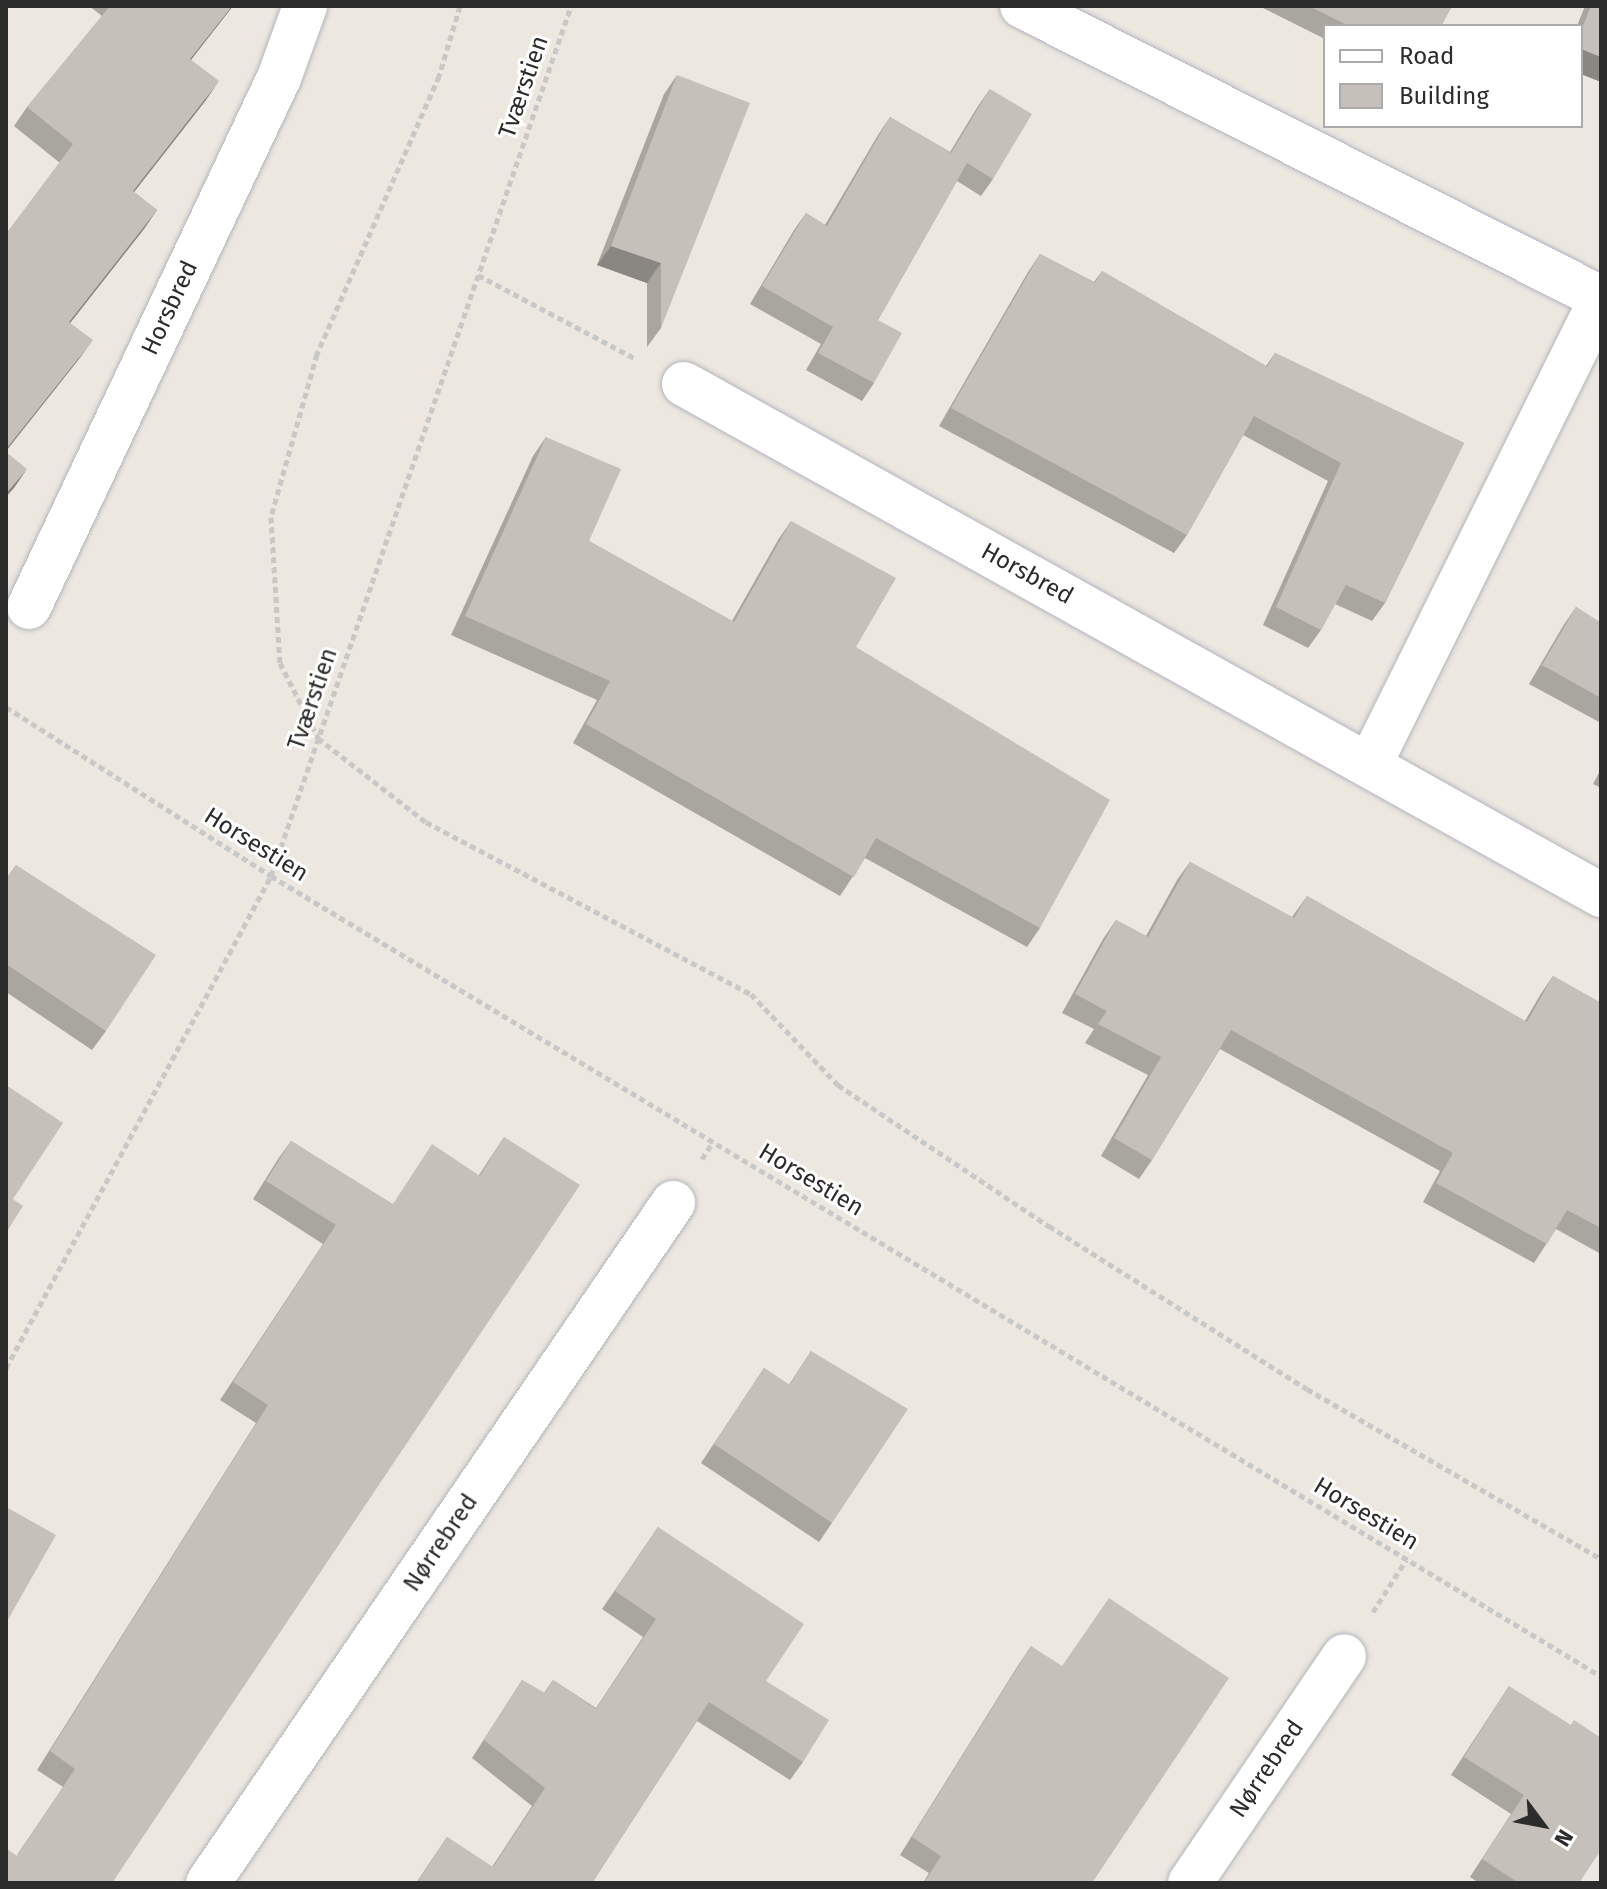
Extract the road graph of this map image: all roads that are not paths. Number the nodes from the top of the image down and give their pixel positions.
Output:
1 (305, 6) edge
2 (1022, 6) edge
3 (1081, 19) edge
4 (1601, 298) edge
5 (684, 384) road end
6 (29, 607) dead end
7 (1370, 764) junction
8 (1601, 895) edge
9 (673, 1203) dead end
10 (1344, 1656) dead end
11 (208, 1883) edge
12 (1190, 1883) edge

1 - 6 street, Horsbred
2 - 3 street
3 - 4 street
4 - 7 street
5 - 7 street, Horsbred
7 - 8 street, Horsbred
9 - 11 street, Nørrebred
10 - 12 street, Nørrebred

